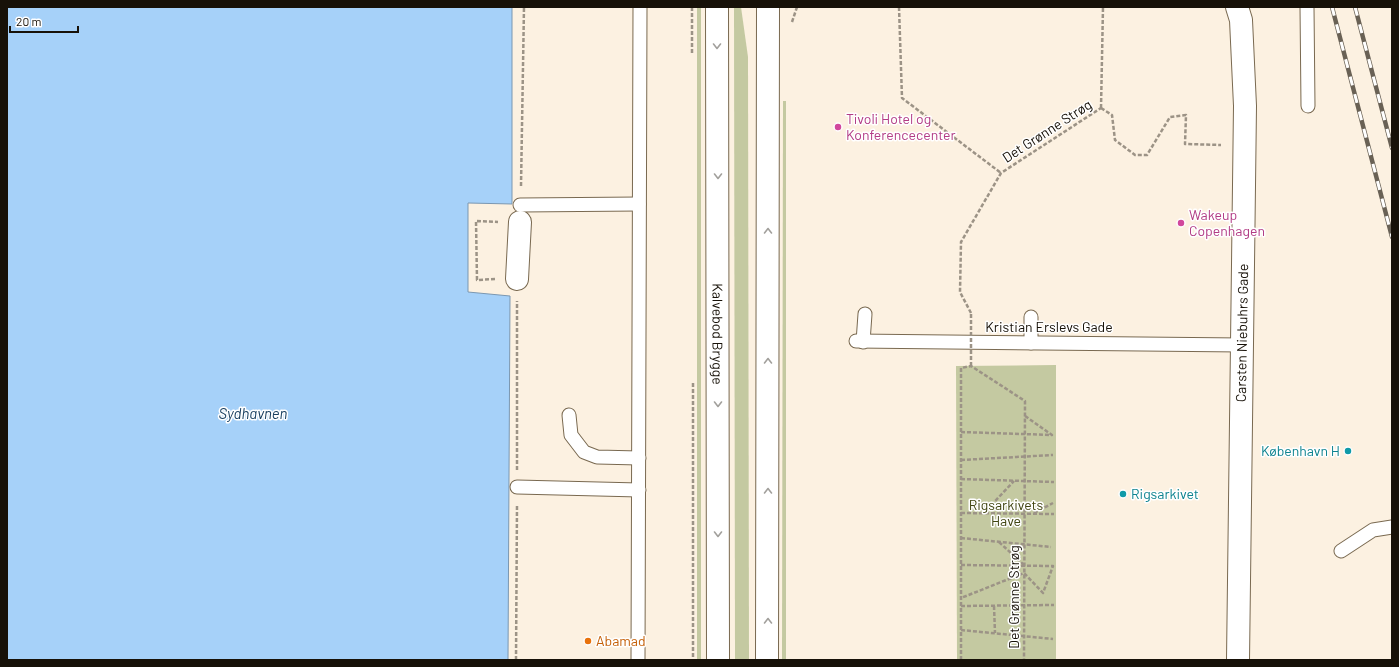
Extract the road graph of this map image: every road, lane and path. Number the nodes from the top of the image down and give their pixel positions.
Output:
1 (524, 7) edge
2 (640, 7) edge
3 (717, 7) edge
4 (768, 7) edge
5 (899, 7) edge
6 (1103, 7) edge
7 (1237, 7) edge
8 (1307, 7) edge
9 (1308, 106) dead end
10 (1101, 108) junction
11 (1244, 145) junction
12 (1001, 173) junction
13 (639, 204) junction
14 (520, 213) junction
15 (517, 279) junction
16 (865, 314) dead end
17 (1031, 317) dead end
18 (1032, 343) junction
19 (1242, 345) junction
20 (971, 366) junction
21 (569, 415) dead end
22 (1025, 416) junction
23 (961, 432) junction
24 (1025, 434) junction
25 (1053, 456) dead end
26 (1025, 457) junction
27 (639, 458) junction
28 (961, 460) junction
29 (961, 479) junction
30 (1014, 481) junction
31 (1025, 481) junction
32 (1054, 482) dead end
33 (517, 487) junction
34 (639, 490) junction
35 (1053, 503) dead end
36 (961, 513) junction
37 (983, 514) junction
38 (1024, 514) junction
39 (1032, 514) junction
40 (1054, 514) dead end
41 (1392, 527) edge
42 (961, 538) junction
43 (998, 542) junction
44 (1024, 544) junction
45 (1051, 547) dead end
46 (1342, 550) dead end
47 (961, 565) junction
48 (1024, 565) junction
49 (1024, 573) junction
50 (961, 598) junction
51 (1054, 605) dead end
52 (961, 606) junction
53 (994, 606) junction
54 (1024, 606) junction
55 (961, 630) junction
56 (995, 633) junction
57 (1024, 636) junction
58 (1053, 639) dead end
59 (516, 660) edge
60 (638, 660) edge
61 (718, 660) edge
62 (768, 660) edge
63 (961, 660) edge
64 (1024, 660) edge
65 (1238, 660) edge

1 - 14 path
2 - 13 lane
3 -> 61 main road, Kalvebod Brygge
62 -> 4 main road
5 - 12 path
6 - 10 path, Det Grønne Strøg
7 - 11 main road, Carsten Niebuhrs Gade
8 - 9 lane
10 - 11 path
10 - 12 path, Det Grønne Strøg
11 - 19 main road, Carsten Niebuhrs Gade
12 - 20 path, Det Grønne Strøg, bridge
13 - 14 lane
13 - 27 lane
14 - 15 main road
14 - 15 path
15 - 33 path
16 - 18 lane, Kristian Erslevs Gade
17 - 18 lane
18 - 19 lane, Kristian Erslevs Gade
19 - 65 main road, Carsten Niebuhrs Gade
20 - 22 path, Det Grønne Strøg
20 - 23 path
21 - 27 lane
22 - 24 path, Det Grønne Strøg
22 - 24 path
23 - 24 path
23 - 28 path
24 - 26 path, Det Grønne Strøg
25 - 26 path
26 - 28 path
26 - 31 path, Det Grønne Strøg
27 - 34 lane
28 - 29 path
29 - 30 path
29 - 36 path
30 - 31 path
30 - 37 path
31 - 32 path
31 - 38 path, Det Grønne Strøg
33 - 34 lane
33 - 59 path
34 - 60 lane
35 - 39 path
36 - 37 path
36 - 42 path
37 - 38 path
38 - 39 path
38 - 44 path, Det Grønne Strøg
39 - 40 path
41 - 46 lane
42 - 43 path
42 - 47 path
43 - 44 path
43 - 48 path
44 - 45 path
44 - 48 path, Det Grønne Strøg
47 - 48 path
47 - 50 path
48 - 49 path, Det Grønne Strøg
48 - 49 path
49 - 50 path
49 - 54 path, Det Grønne Strøg
50 - 52 path
51 - 54 path
52 - 53 path
52 - 55 path
53 - 54 path
53 - 56 path
54 - 57 path, Det Grønne Strøg
55 - 56 path
55 - 63 path
56 - 57 path
57 - 58 path
57 - 64 path, Det Grønne Strøg

